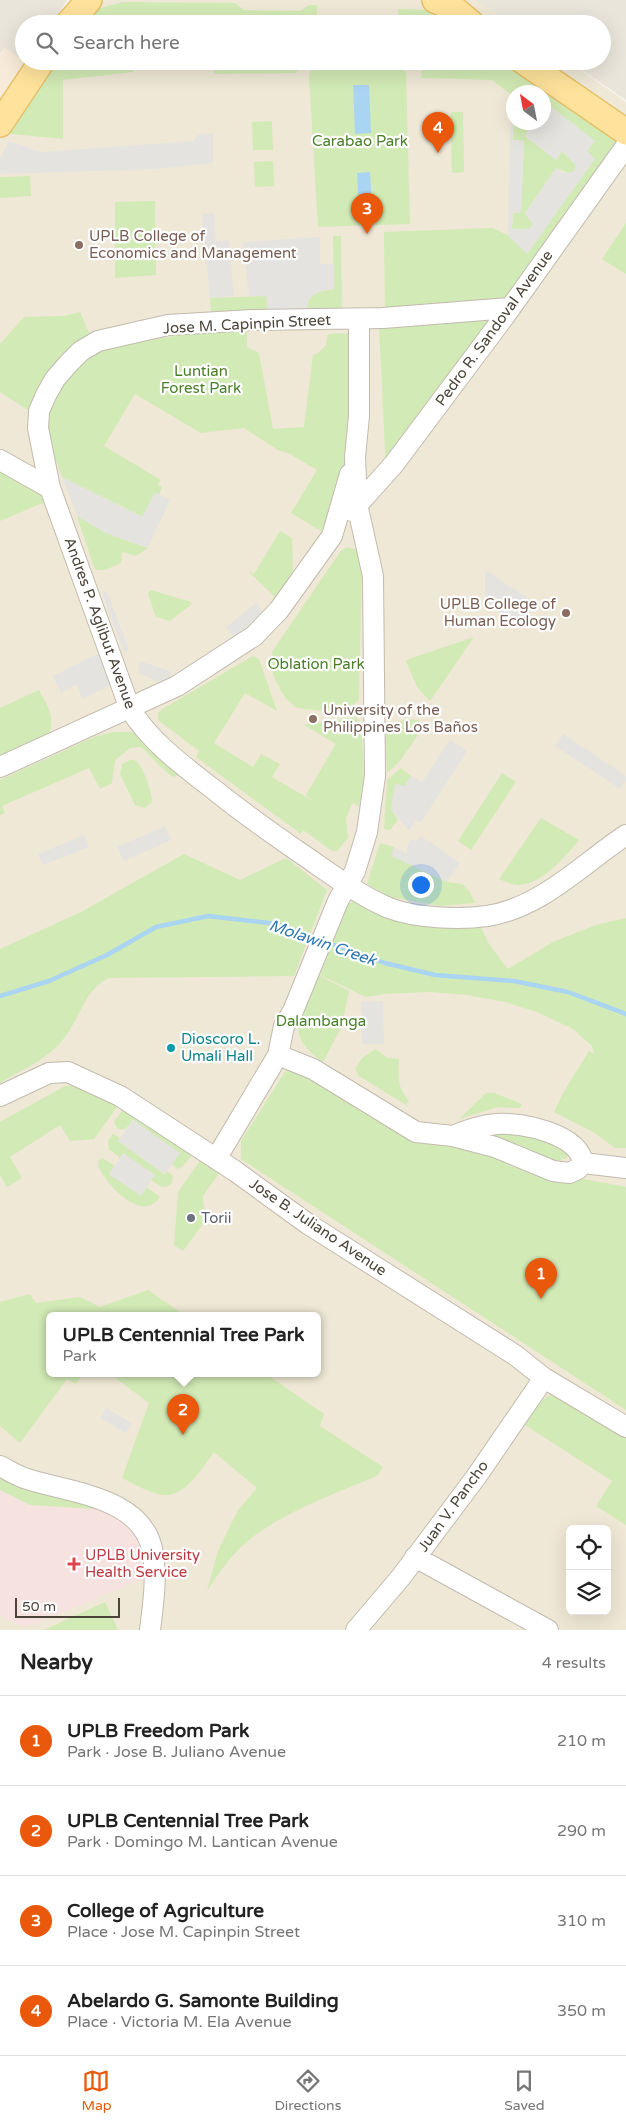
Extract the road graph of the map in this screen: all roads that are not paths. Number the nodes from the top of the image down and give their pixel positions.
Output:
1 (88, 0) edge
2 (435, 0) edge
3 (76, 15) edge
4 (461, 15) edge
5 (36, 70) edge
6 (536, 70) edge
7 (0, 124) edge
8 (626, 132) edge
9 (626, 146) edge
10 (509, 308) junction
11 (359, 319) junction
12 (355, 457) junction
13 (0, 460) edge
14 (50, 488) junction
15 (357, 504) junction
16 (332, 536) junction
17 (130, 709) junction
18 (0, 767) edge
19 (626, 835) edge
20 (343, 893) junction
21 (278, 1055) junction
22 (0, 1096) edge
23 (452, 1136) junction
24 (216, 1159) junction
25 (583, 1163) junction
26 (626, 1168) edge
27 (544, 1378) junction
28 (626, 1427) edge
29 (0, 1466) edge
30 (415, 1558) junction
31 (150, 1630) edge
32 (356, 1630) edge
33 (548, 1630) edge

1 - 3 main road
2 - 4 main road
5 - 7 main road
6 - 8 main road
9 - 10 street, Pedro R. Sandoval Avenue
10 - 11 street, Jose M. Capinpin Street
10 - 15 street, Pedro R. Sandoval Avenue
11 - 12 street
11 - 14 street, Jose M. Capinpin Street
12 - 15 street
12 - 16 street
13 - 14 street
14 - 17 street, Andres P. Aglibut Avenue
15 - 16 street, Pedro R. Sandoval Avenue
15 - 20 street
16 - 17 street
17 - 18 street
17 - 20 street, Andres P. Aglibut Avenue
19 - 20 street, Andres P. Aglibut Avenue
20 - 21 street
21 - 23 street
21 - 24 street
22 - 24 street, Jose B. Juliano Avenue
23 - 25 street
23 - 25 street
24 - 27 street, Jose B. Juliano Avenue
25 - 26 street
27 - 28 street, Jose B. Juliano Avenue
27 - 30 street, Juan V. Pancho
29 - 31 street
30 - 32 street, Juan V. Pancho
30 - 33 street

